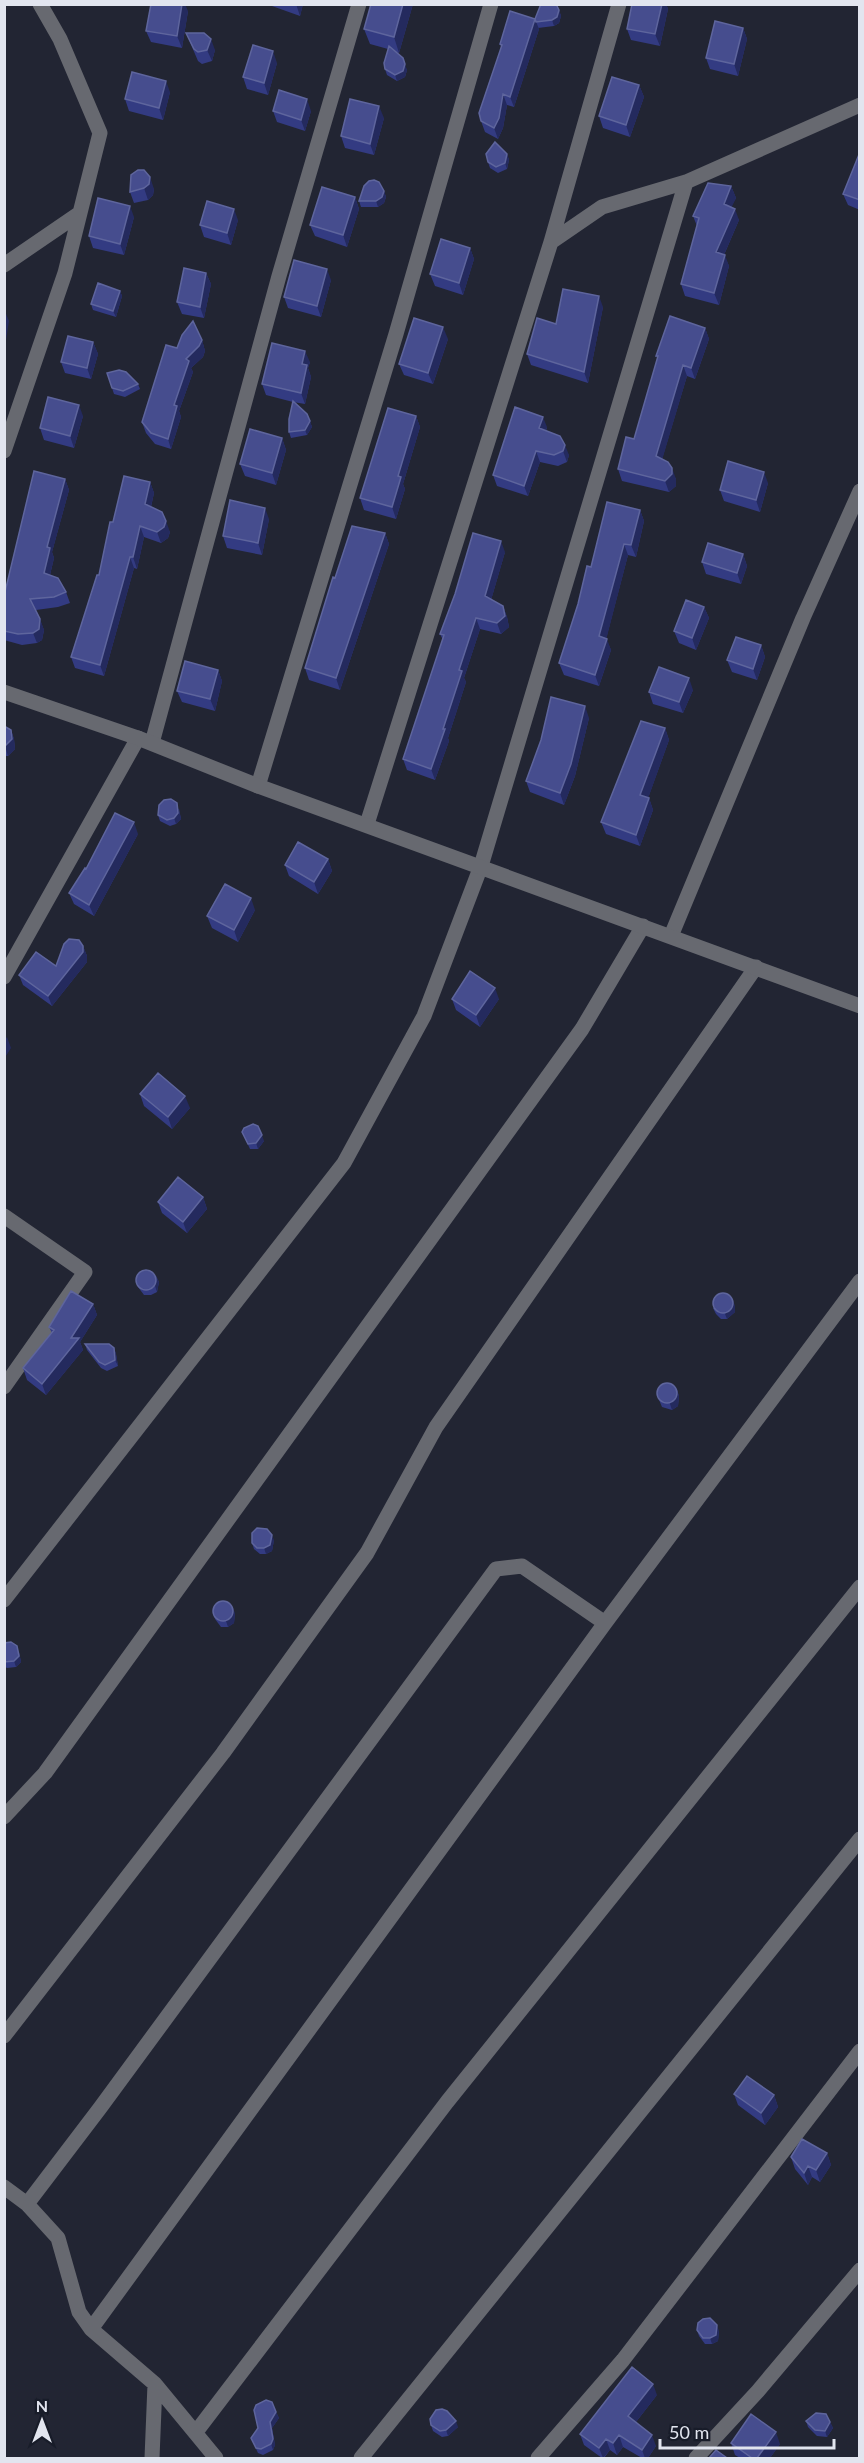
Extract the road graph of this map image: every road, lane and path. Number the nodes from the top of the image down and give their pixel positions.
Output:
1 (40, 4) edge
2 (359, 4) edge
3 (491, 4) edge
4 (619, 4) edge
5 (860, 105) edge
6 (686, 182) junction
7 (80, 213) junction
8 (551, 242) junction
9 (4, 265) edge
10 (4, 451) edge
11 (860, 491) edge
12 (4, 693) edge
13 (145, 741) junction
14 (258, 786) junction
15 (367, 824) junction
16 (481, 866) junction
17 (643, 926) junction
18 (671, 936) junction
19 (756, 967) junction
20 (4, 977) edge
21 (860, 1006) edge
22 (4, 1216) edge
23 (860, 1281) edge
24 (4, 1387) edge
25 (860, 1587) edge
26 (4, 1600) edge
27 (605, 1623) junction
28 (4, 1817) edge
29 (860, 1839) edge
30 (4, 2036) edge
31 (860, 2051) edge
32 (4, 2187) edge
33 (27, 2204) junction
34 (860, 2270) edge
35 (91, 2329) junction
36 (155, 2384) junction
37 (196, 2432) junction
38 (152, 2458) edge
39 (216, 2458) edge
40 (361, 2458) edge
41 (538, 2458) edge
42 (696, 2458) edge

1 - 7 street
2 - 13 street
3 - 14 street
4 - 8 street
5 - 6 street
6 - 8 street
6 - 16 street
7 - 9 street
7 - 10 street
8 - 15 street
11 - 18 street
12 - 13 street
13 - 14 street
13 - 20 street
14 - 15 street
15 - 16 street
16 - 17 street
16 - 26 street
17 - 18 street
17 - 28 street
18 - 19 street
19 - 21 street
19 - 30 street
22 - 24 street
23 - 27 street
25 - 37 street
27 - 33 street
27 - 35 street
29 - 40 street
31 - 41 street
32 - 33 street
33 - 35 street
34 - 42 street
35 - 36 street
36 - 37 street
36 - 38 street
37 - 39 street

